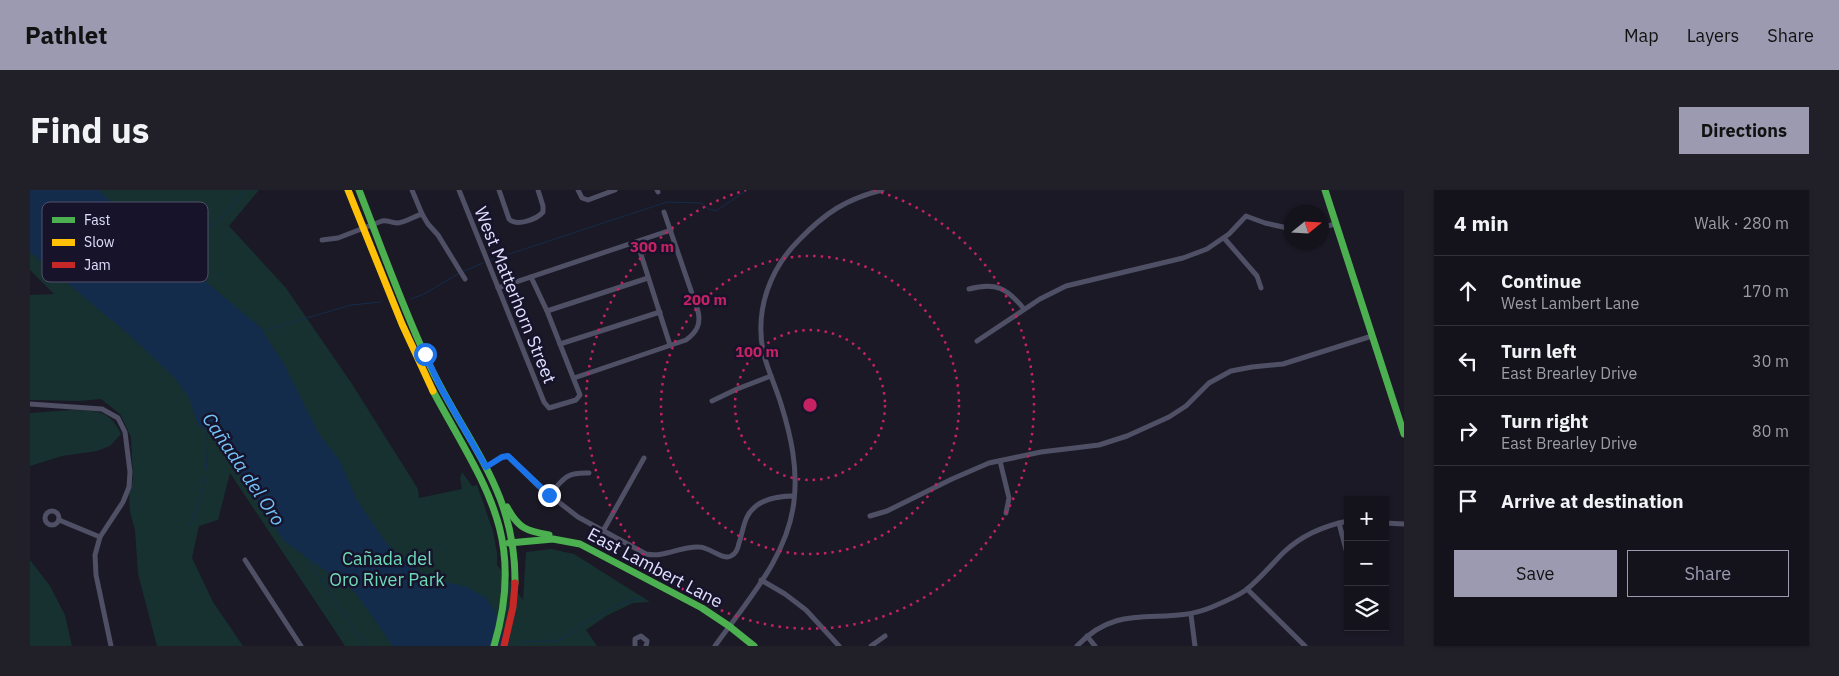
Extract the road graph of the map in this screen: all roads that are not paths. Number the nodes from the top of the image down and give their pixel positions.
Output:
1 (348, 190) edge
2 (359, 190) edge
3 (412, 190) edge
4 (459, 190) edge
5 (499, 190) edge
6 (538, 190) edge
7 (578, 190) edge
8 (615, 190) edge
9 (882, 190) edge
10 (1325, 190) edge
11 (664, 212) dead end
12 (422, 214) junction
13 (1336, 224) junction
14 (373, 225) junction
15 (1329, 226) edge
16 (1284, 227) edge
17 (363, 229) junction
18 (671, 230) junction
19 (1224, 238) junction
20 (322, 240) dead end
21 (637, 242) junction
22 (531, 277) junction
23 (648, 278) junction
24 (465, 280) dead end
25 (498, 288) junction
26 (1261, 288) dead end
27 (969, 289) dead end
28 (1024, 309) junction
29 (547, 311) junction
30 (660, 312) junction
31 (1372, 336) junction
32 (977, 341) dead end
33 (560, 344) junction
34 (670, 345) junction
35 (771, 376) junction
36 (574, 378) junction
37 (436, 399) junction
38 (712, 401) dead end
39 (30, 404) edge
40 (1402, 419) edge
41 (1404, 434) edge
42 (469, 437) junction
43 (644, 458) dead end
44 (1000, 461) junction
45 (486, 467) junction
46 (589, 473) dead end
47 (498, 490) junction
48 (549, 495) junction
49 (794, 496) junction
50 (1006, 513) dead end
51 (870, 516) dead end
52 (59, 520) dead end
53 (1344, 522) edge
54 (1339, 523) junction
55 (1389, 523) edge
56 (1404, 524) edge
57 (603, 531) junction
58 (100, 537) junction
59 (565, 540) junction
60 (513, 542) junction
61 (1344, 542) edge
62 (504, 547) junction
63 (245, 560) dead end
64 (761, 580) junction
65 (1247, 589) junction
66 (1191, 614) junction
67 (729, 626) junction
68 (885, 636) dead end
69 (1087, 636) junction
70 (111, 646) edge
71 (301, 646) edge
72 (494, 646) edge
73 (504, 646) edge
74 (635, 646) edge
75 (646, 646) edge
76 (715, 646) edge
77 (754, 646) edge
78 (839, 646) edge
79 (871, 646) edge
80 (1077, 646) edge
81 (1095, 646) edge
82 (1195, 646) edge
83 (1306, 646) edge

1 - 17 main road
2 - 14 main road
3 - 12 street
4 - 25 street, West Matterhorn Street
5 - 6 street
7 - 8 street
9 - 35 street
10 - 13 main road
11 - 18 street
12 - 14 street
12 - 24 street
13 - 15 street
13 - 31 main road
14 - 17 street
14 - 42 main road
16 - 19 street
17 - 20 street
17 - 37 main road
18 - 21 street
18 - 34 street
19 - 26 street
19 - 28 street
21 - 22 street
21 - 23 street
22 - 25 street
22 - 29 street
23 - 29 street
23 - 30 street
25 - 36 street, West Matterhorn Street
27 - 28 street
28 - 32 street
29 - 33 street
30 - 33 street
30 - 34 street
31 - 40 main road
31 - 44 street
33 - 36 street
34 - 36 street
35 - 38 street
35 - 49 street
37 - 42 main road
37 - 62 main road
39 - 58 street
40 - 41 main road
42 - 45 main road
43 - 57 street
44 - 50 street
44 - 51 street
45 - 47 main road
45 - 48 street
46 - 48 street
47 - 59 main road
47 - 60 main road
48 - 57 street
49 - 57 street
49 - 64 street
52 - 58 street
53 - 54 street
54 - 61 street
54 - 65 street
55 - 56 street
58 - 70 street
59 - 60 main road, East Lambert Lane
59 - 67 main road, East Lambert Lane
60 - 62 main road, East Lambert Lane
60 - 73 main road
62 - 72 main road
63 - 71 street
64 - 67 street
64 - 78 street
65 - 66 street
65 - 83 street
66 - 69 street
66 - 82 street
67 - 76 street
67 - 77 main road, East Lambert Lane
68 - 79 street
69 - 80 street
69 - 81 street
74 - 75 street

